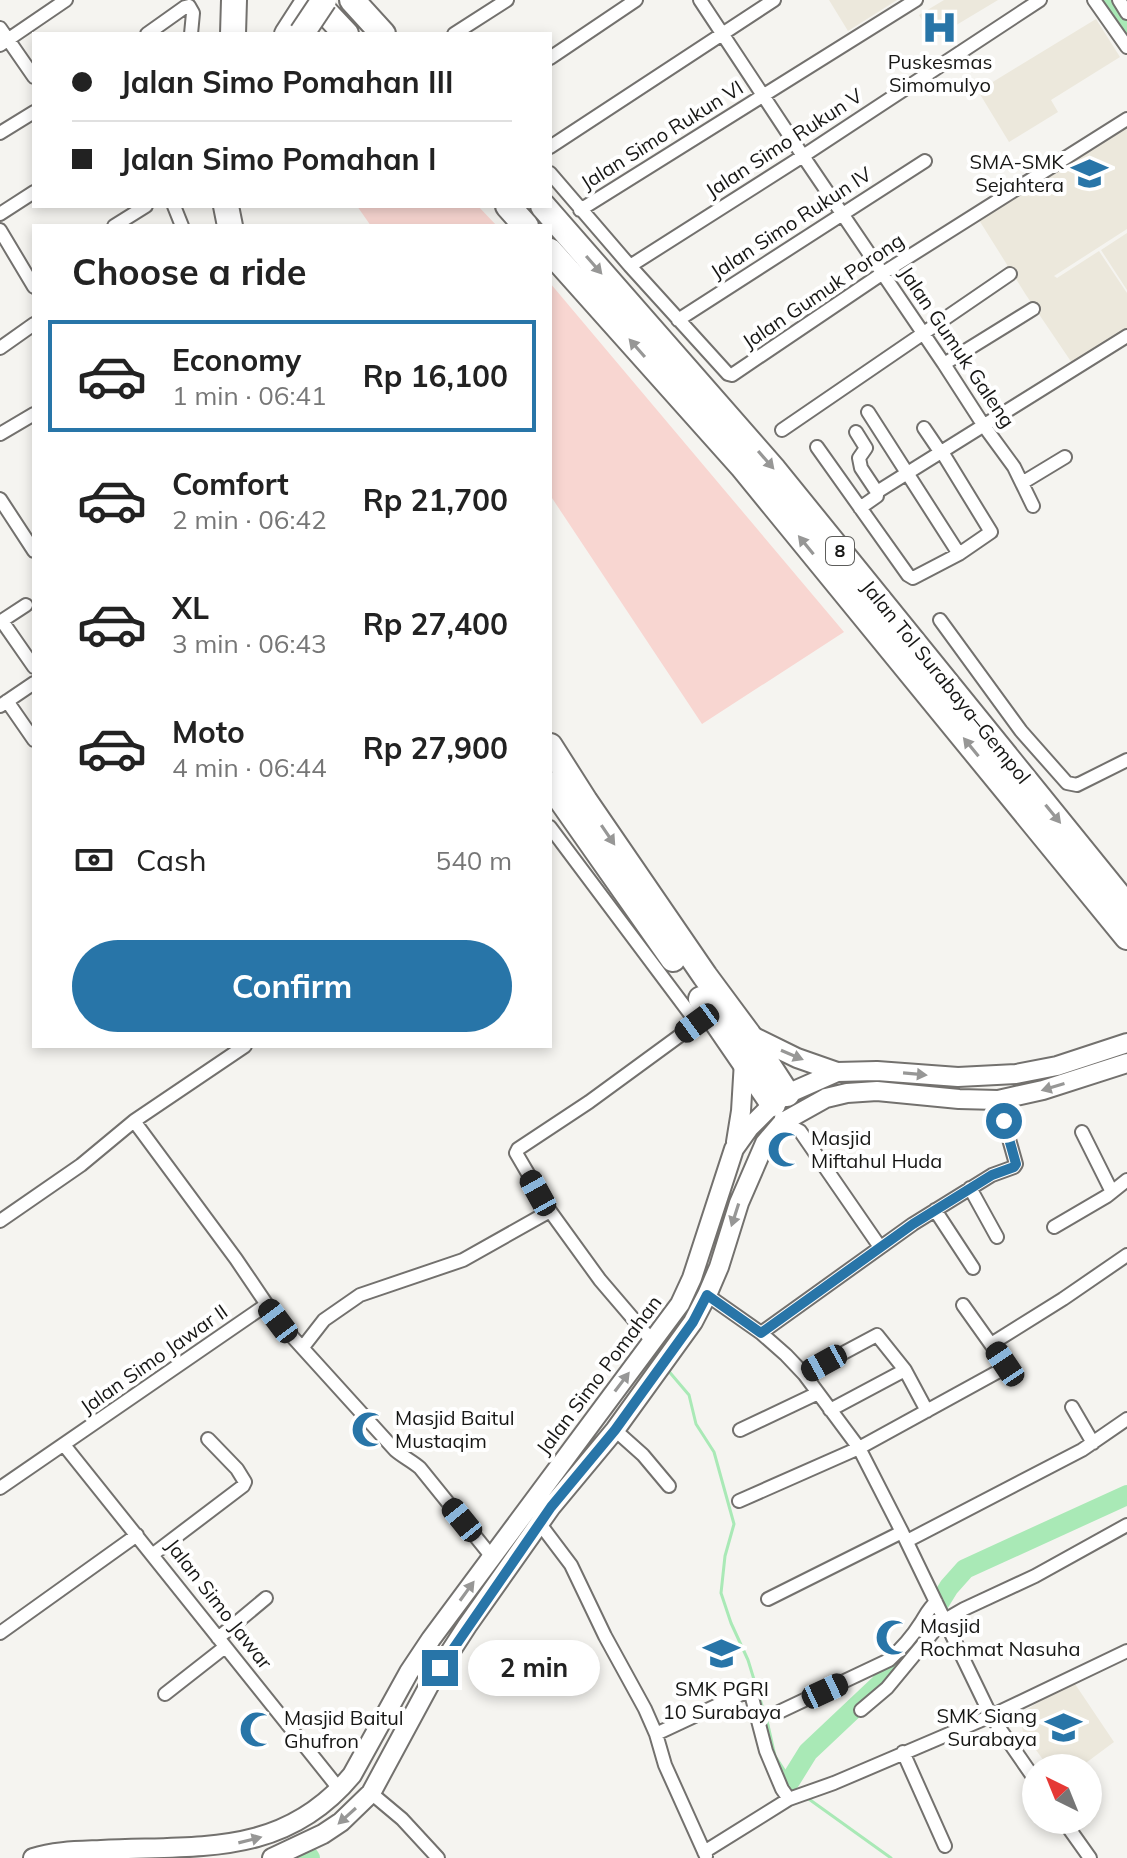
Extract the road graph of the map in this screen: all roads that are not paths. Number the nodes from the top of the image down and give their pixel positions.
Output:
1 (66, 0) edge
2 (234, 0) edge
3 (312, 0) edge
4 (324, 0) edge
5 (352, 0) edge
6 (507, 0) edge
7 (636, 0) edge
8 (700, 0) edge
9 (774, 0) edge
10 (916, 0) edge
11 (1040, 0) edge
12 (1094, 0) edge
13 (1119, 0) edge
14 (1127, 13) edge
15 (0, 28) edge
16 (1121, 29) edge
17 (150, 32) edge
18 (191, 32) edge
19 (233, 32) edge
20 (295, 32) edge
21 (344, 32) edge
22 (381, 32) edge
23 (457, 32) edge
24 (722, 34) junction
25 (4, 42) edge
26 (1127, 47) edge
27 (552, 57) edge
28 (32, 75) edge
29 (764, 95) junction
30 (32, 113) edge
31 (1127, 119) edge
32 (0, 133) edge
33 (552, 146) edge
34 (803, 156) junction
35 (925, 161) dead end
36 (552, 175) edge
37 (32, 193) edge
38 (143, 208) edge
39 (510, 208) edge
40 (545, 208) edge
41 (580, 210) junction
42 (0, 214) edge
43 (842, 214) junction
44 (117, 224) edge
45 (524, 224) edge
46 (0, 230) edge
47 (4, 245) edge
48 (552, 253) edge
49 (630, 266) junction
50 (883, 273) junction
51 (1010, 274) dead end
52 (32, 280) edge
53 (1033, 309) dead end
54 (678, 320) junction
55 (32, 325) edge
56 (924, 334) junction
57 (1127, 336) edge
58 (0, 348) edge
59 (944, 364) junction
60 (868, 412) dead end
61 (32, 415) edge
62 (984, 426) junction
63 (924, 428) dead end
64 (782, 430) dead end
65 (856, 432) dead end
66 (0, 434) edge
67 (817, 447) dead end
68 (942, 452) junction
69 (1065, 457) dead end
70 (907, 474) junction
71 (1022, 483) junction
72 (877, 492) junction
73 (0, 499) edge
74 (1033, 506) dead end
75 (860, 508) junction
76 (32, 548) edge
77 (959, 554) junction
78 (26, 605) dead end
79 (940, 620) dead end
80 (1, 622) edge
81 (32, 664) edge
82 (32, 684) edge
83 (4, 704) edge
84 (32, 738) edge
85 (552, 759) edge
86 (1127, 760) edge
87 (552, 790) edge
88 (562, 823) edge
89 (1127, 906) edge
90 (1127, 937) edge
91 (711, 1014) junction
92 (748, 1034) junction
93 (1127, 1043) edge
94 (242, 1048) edge
95 (744, 1061) junction
96 (1127, 1063) edge
97 (837, 1072) junction
98 (998, 1100) junction
99 (788, 1113) junction
100 (134, 1121) junction
101 (1082, 1132) dead end
102 (734, 1149) junction
103 (1127, 1180) edge
104 (970, 1188) junction
105 (1112, 1192) junction
106 (935, 1210) junction
107 (550, 1211) junction
108 (0, 1221) edge
109 (1054, 1227) dead end
110 (997, 1237) dead end
111 (880, 1247) junction
112 (1127, 1255) edge
113 (973, 1268) dead end
114 (712, 1298) junction
115 (266, 1305) junction
116 (963, 1305) dead end
117 (761, 1333) junction
118 (653, 1342) junction
119 (991, 1344) junction
120 (303, 1347) junction
121 (905, 1370) junction
122 (804, 1374) junction
123 (818, 1393) junction
124 (1072, 1407) dead end
125 (830, 1410) junction
126 (927, 1411) junction
127 (1123, 1422) edge
128 (615, 1430) junction
129 (740, 1430) dead end
130 (1127, 1438) edge
131 (208, 1439) dead end
132 (1093, 1443) junction
133 (64, 1445) junction
134 (859, 1448) junction
135 (669, 1486) dead end
136 (0, 1488) edge
137 (739, 1501) dead end
138 (540, 1524) junction
139 (1127, 1525) edge
140 (137, 1535) junction
141 (905, 1536) junction
142 (152, 1555) junction
143 (492, 1557) junction
144 (266, 1598) dead end
145 (768, 1599) dead end
146 (941, 1612) junction
147 (0, 1633) edge
148 (221, 1642) junction
149 (1127, 1651) edge
150 (421, 1654) junction
151 (436, 1674) junction
152 (165, 1694) dead end
153 (861, 1710) dead end
154 (779, 1712) dead end
155 (991, 1716) junction
156 (656, 1734) junction
157 (903, 1752) junction
158 (1022, 1761) edge
159 (340, 1790) junction
160 (371, 1793) junction
161 (799, 1796) junction
162 (1073, 1834) edge
163 (945, 1846) dead end
164 (706, 1855) edge
165 (431, 1856) edge
166 (33, 1858) edge
167 (272, 1858) edge
168 (1090, 1858) edge

1 - 25 street
2 - 19 highway
3 - 20 highway
3 - 21 highway
4 - 20 highway, bridge
5 - 22 highway
6 - 23 street
7 - 27 street
8 - 24 street, Jalan Gumuk Galeng
9 - 24 street
10 - 29 street, Jalan Simo Rukun VI
11 - 34 street, Jalan Simo Rukun V
12 - 16 street
13 - 14 street
15 - 25 street
16 - 26 street
17 - 18 street
24 - 29 street, Jalan Gumuk Galeng
24 - 33 street
25 - 28 street
29 - 34 street, Jalan Gumuk Galeng
29 - 41 street, Jalan Simo Rukun VI
30 - 32 street
31 - 50 street, Jalan Gumuk Porong
34 - 43 street, Jalan Gumuk Galeng
34 - 49 street, Jalan Simo Rukun V
35 - 43 street, Jalan Simo Rukun IV
36 - 41 street, Jalan Gumuk Porong
37 - 42 street
38 - 44 street
39 - 45 highway
40 -> 89 highway, Jalan Tol Surabaya–Gempol / 8
41 - 49 street, Jalan Gumuk Porong
43 - 50 street, Jalan Gumuk Galeng
43 - 54 street, Jalan Simo Rukun IV
46 - 47 street
47 - 52 street
90 -> 48 highway, Jalan Tol Surabaya–Gempol / 8
49 - 54 street, Jalan Gumuk Porong
50 - 54 street, Jalan Gumuk Porong
50 - 56 street, Jalan Gumuk Galeng
51 - 56 street
53 - 59 street
55 - 58 street
56 - 59 street, Jalan Gumuk Galeng
56 - 64 street
57 - 62 street
59 - 62 street, Jalan Gumuk Galeng
60 - 70 street
61 - 66 street
62 - 68 street
62 - 71 street, Jalan Gumuk Galeng
63 - 68 street
65 - 72 street
67 - 75 street
68 - 70 street
68 - 77 street
69 - 71 street
70 - 72 street
70 - 77 street
71 - 74 street, Jalan Gumuk Galeng
72 - 75 street
73 - 76 street
75 - 77 street
78 - 80 street
79 - 86 street
80 - 81 street
82 - 83 street
83 - 84 street
85 - 88 highway
87 - 88 highway
88 - 91 highway
88 - 91 street
91 - 92 highway
91 - 95 highway
91 - 107 street
92 -> 97 main road
92 - 99 highway
97 -> 93 main road
94 - 100 street
95 - 99 highway
95 - 102 main road
96 -> 98 main road
97 - 99 main road
98 - 99 main road
98 - 104 street
99 - 102 main road, Jalan Simo Pomahan
99 - 111 street
99 -> 114 main road
100 - 108 street
100 - 115 street
101 - 105 street
102 - 118 main road, Jalan Simo Pomahan
103 - 105 street
104 - 106 street
104 - 110 street
105 - 109 street
106 - 111 street
106 - 113 street
107 - 118 street
107 - 120 street
111 - 117 street
112 - 119 street
114 - 117 street
114 - 128 main road
115 - 120 street
115 - 133 street, Jalan Simo Jawar II
116 - 119 street
117 - 122 street
143 -> 118 main road, Jalan Simo Pomahan
119 - 126 street
120 - 143 street
121 - 122 street
121 - 125 street
121 - 126 street
122 - 123 street
123 - 125 street
123 - 129 street
124 - 132 street
125 - 134 street
126 - 134 street
127 - 130 street
127 - 132 street
128 - 135 street
128 - 138 main road
131 - 142 street
132 - 141 street
133 - 136 street, Jalan Simo Jawar II
133 - 140 street, Jalan Simo Jawar
134 - 137 street
134 - 141 street
138 - 151 main road
138 - 156 street
139 - 146 street
140 - 142 street, Jalan Simo Jawar
140 - 147 street
141 - 145 street
141 - 146 street
142 - 148 street, Jalan Simo Jawar
150 -> 143 main road, Jalan Simo Pomahan
144 - 148 street
146 - 153 street
146 - 154 street
146 - 155 street
148 - 152 street
148 - 159 street, Jalan Simo Jawar
149 - 155 street
150 - 151 main road
150 - 159 main road
151 - 160 main road
155 - 157 street
155 - 158 street
156 - 161 street
156 - 164 street
157 - 161 street
157 - 163 street
166 -> 159 main road
160 - 165 street
160 -> 167 main road
161 - 164 street
162 - 168 street

